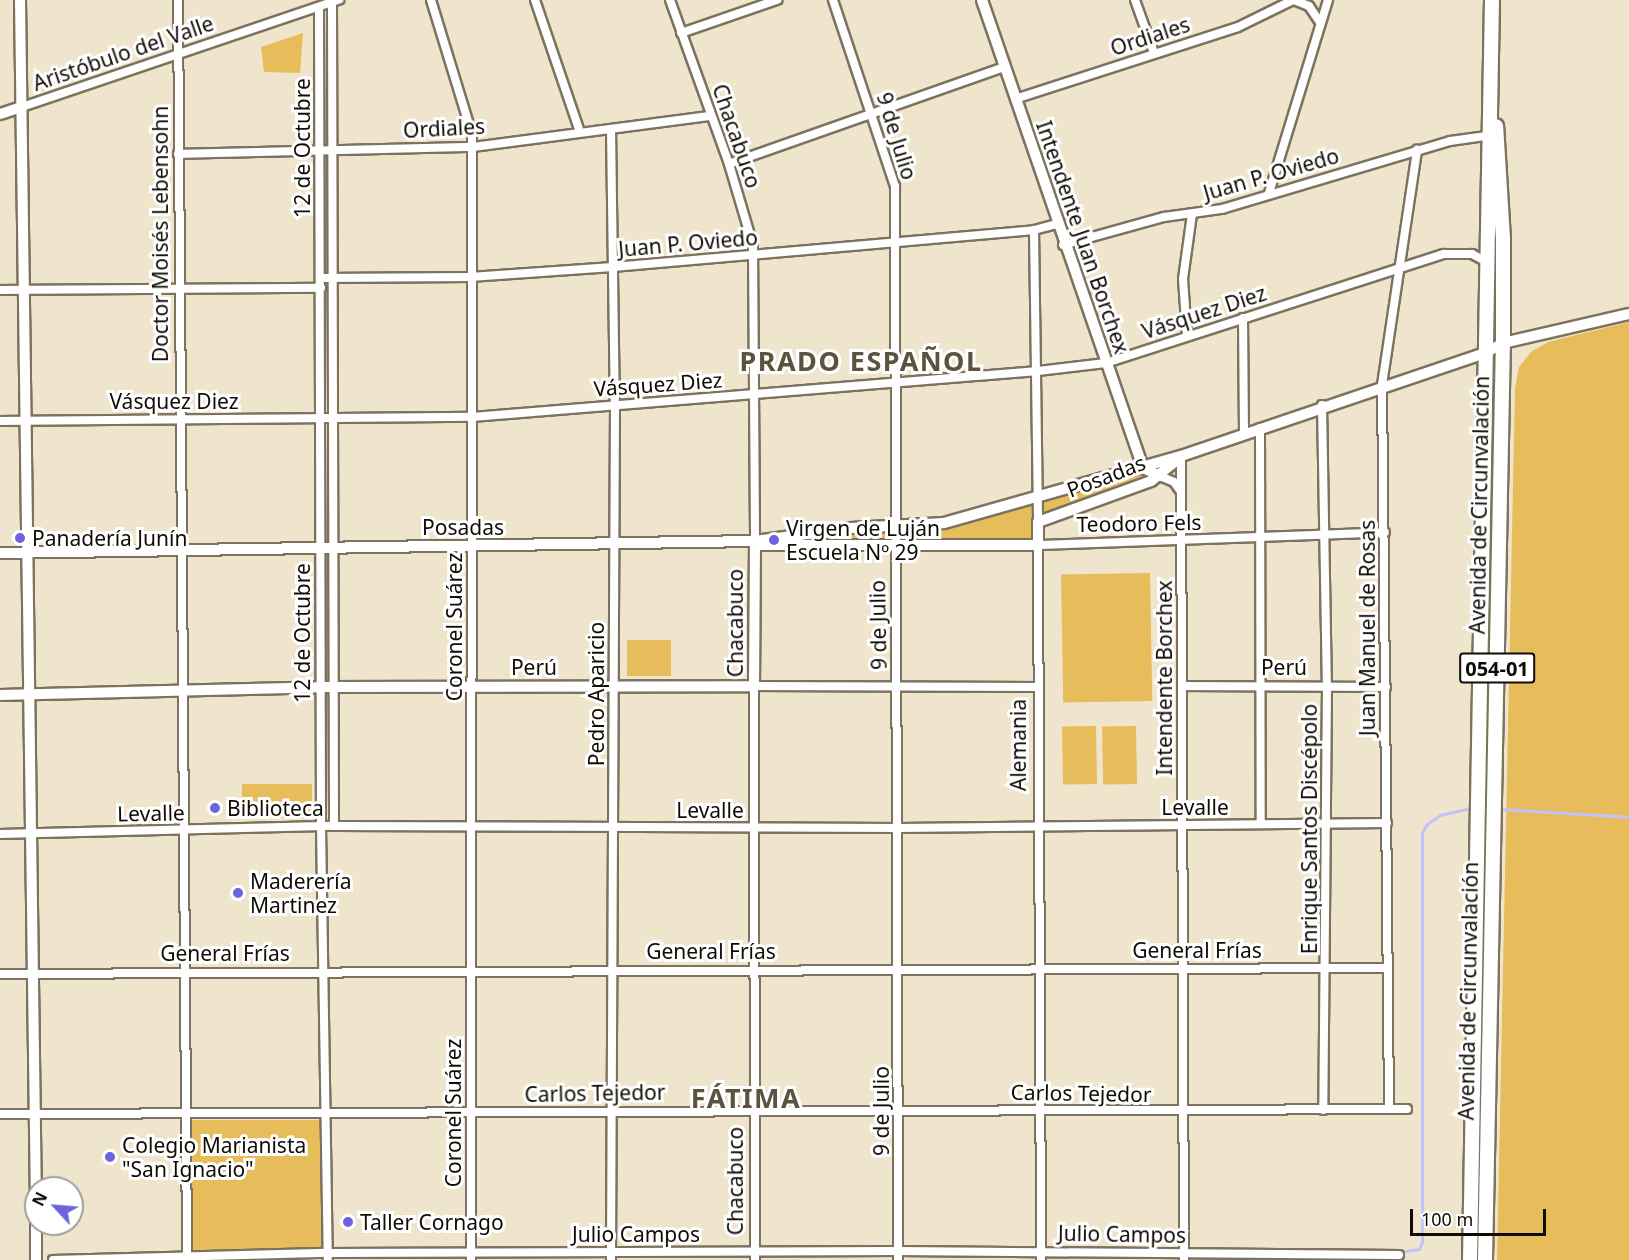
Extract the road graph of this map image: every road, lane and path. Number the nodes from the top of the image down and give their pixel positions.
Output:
1 (20, 0) edge
2 (178, 0) edge
3 (430, 0) edge
4 (535, 0) edge
5 (670, 0) edge
6 (777, 0) edge
7 (833, 0) edge
8 (982, 0) edge
9 (1135, 0) edge
10 (1279, 0) edge
11 (1294, 0) edge
12 (1328, 0) edge
13 (1492, 0) edge
14 (336, 1) edge
15 (319, 7) junction
16 (1276, 10) junction
17 (1319, 21) junction
18 (681, 33) junction
19 (1154, 53) junction
20 (178, 54) junction
21 (1005, 68) junction
22 (1491, 76) junction
23 (1015, 99) junction
24 (22, 107) junction
25 (872, 113) junction
26 (0, 114) edge
27 (709, 116) junction
28 (611, 129) junction
29 (580, 132) junction
30 (1488, 136) junction
31 (472, 147) junction
32 (320, 150) junction
33 (333, 150) junction
34 (1416, 150) junction
35 (178, 154) junction
36 (729, 164) junction
37 (1269, 193) junction
38 (1192, 214) junction
39 (1056, 224) junction
40 (1034, 230) junction
41 (898, 241) junction
42 (1063, 244) junction
43 (753, 256) junction
44 (1487, 262) junction
45 (613, 267) junction
46 (1397, 267) junction
47 (470, 277) junction
48 (321, 278) junction
49 (333, 278) junction
50 (321, 288) junction
51 (178, 289) junction
52 (0, 290) edge
53 (25, 290) junction
54 (1629, 314) edge
55 (1243, 318) junction
56 (1187, 336) junction
57 (1503, 343) junction
58 (1485, 353) junction
59 (1106, 363) junction
60 (1038, 371) junction
61 (894, 382) junction
62 (1382, 385) junction
63 (754, 395) junction
64 (615, 405) junction
65 (1322, 405) junction
66 (472, 417) junction
67 (321, 418) junction
68 (333, 418) junction
69 (179, 419) junction
70 (0, 420) edge
71 (27, 421) junction
72 (1260, 428) junction
73 (1245, 433) junction
74 (1181, 456) junction
75 (1143, 468) junction
76 (1160, 476) junction
77 (1181, 492) junction
78 (1039, 498) junction
79 (1038, 522) junction
80 (894, 525) junction
81 (1385, 532) junction
82 (1324, 533) junction
83 (1261, 538) junction
84 (1182, 542) junction
85 (755, 543) junction
86 (895, 544) junction
87 (615, 545) junction
88 (1038, 545) junction
89 (472, 546) junction
90 (333, 547) junction
91 (320, 548) junction
92 (180, 550) junction
93 (0, 553) edge
94 (30, 553) junction
95 (615, 686) junction
96 (754, 686) junction
97 (896, 686) junction
98 (1182, 686) junction
99 (1261, 686) junction
100 (1328, 686) junction
101 (321, 687) junction
102 (334, 687) junction
103 (471, 687) junction
104 (1037, 687) junction
105 (1386, 687) junction
106 (182, 691) junction
107 (31, 694) junction
108 (0, 695) edge
109 (1387, 823) junction
110 (1182, 824) junction
111 (1261, 824) junction
112 (1325, 824) junction
113 (321, 826) junction
114 (334, 826) junction
115 (471, 826) junction
116 (613, 827) junction
117 (1038, 827) junction
118 (755, 828) junction
119 (900, 828) junction
120 (183, 830) junction
121 (0, 834) edge
122 (32, 834) junction
123 (1042, 968) junction
124 (1183, 968) junction
125 (1326, 968) junction
126 (1388, 968) junction
127 (471, 969) junction
128 (612, 969) junction
129 (755, 969) junction
130 (898, 969) junction
131 (324, 971) junction
132 (184, 972) junction
133 (33, 973) junction
134 (0, 974) edge
135 (899, 1108) junction
136 (754, 1109) junction
137 (1389, 1109) junction
138 (1407, 1109) dead end
139 (609, 1110) junction
140 (1042, 1110) junction
141 (1323, 1110) junction
142 (1184, 1112) junction
143 (186, 1113) junction
144 (326, 1113) junction
145 (471, 1113) junction
146 (0, 1114) edge
147 (35, 1114) junction
148 (36, 1176) edge
149 (36, 1236) edge
150 (898, 1251) junction
151 (1399, 1255) dead end
152 (471, 1256) edge
153 (611, 1256) edge
154 (755, 1256) edge
155 (1041, 1256) edge
156 (1184, 1256) edge
157 (328, 1257) edge
158 (187, 1258) edge
159 (36, 1260) edge
160 (53, 1260) edge
161 (898, 1260) edge
162 (1470, 1260) edge
163 (1485, 1260) edge

1 - 24 main road
2 - 20 street, Doctor Moisés Lebensohn
3 - 31 street, Coronel Suárez
4 - 29 street
5 - 18 street, Chacabuco
6 - 18 street
7 - 25 street, 9 de Julio
8 - 21 main road, Intendente Juan Borchex
9 - 19 street
10 - 16 street
11 - 16 street, Ordiales
11 - 17 street
12 - 17 street
13 - 22 highway, Avenida de Circunvalación / 054-01
14 - 15 street, Aristóbulo del Valle
14 - 33 street, 12 de Octubre
15 - 20 street, Aristóbulo del Valle
15 - 32 street, 12 de Octubre
16 - 19 street, Ordiales
17 - 37 street
18 - 27 street, Chacabuco
19 - 23 street, Ordiales
20 - 24 street, Aristóbulo del Valle
20 - 35 street, Doctor Moisés Lebensohn
21 - 23 main road, Intendente Juan Borchex
21 - 25 street
22 - 30 highway, Avenida de Circunvalación / 054-01
22 - 57 highway, Avenida de Circunvalación / 054-01
23 - 39 main road, Intendente Juan Borchex
24 - 26 main road
24 - 53 main road
25 - 36 street
25 - 41 street, 9 de Julio
27 - 28 street, Ordiales
27 - 36 street, Chacabuco
28 - 29 street, Ordiales
28 - 45 street, Pedro Aparicio
29 - 31 street, Ordiales
30 - 34 street, Juan P. Oviedo
30 - 44 highway, Avenida de Circunvalación / 054-01
31 - 33 street, Ordiales
31 - 47 street, Coronel Suárez
32 - 33 street, Ordiales
32 - 35 street, Ordiales
32 - 48 street, 12 de Octubre
33 - 49 street, 12 de Octubre
34 - 37 street, Juan P. Oviedo
34 - 46 street, Juan Manuel de Rosas
35 - 51 street, Doctor Moisés Lebensohn
36 - 43 street, Chacabuco
37 - 38 street, Juan P. Oviedo
38 - 42 street, Juan P. Oviedo
38 - 56 street
39 - 40 street, Juan P. Oviedo
39 - 42 main road, Intendente Juan Borchex
40 - 41 street, Juan P. Oviedo
40 - 60 street, Alemania
41 - 43 street, Juan P. Oviedo
41 - 61 street, 9 de Julio
42 - 59 main road, Intendente Juan Borchex
43 - 45 street, Juan P. Oviedo
43 - 63 street, Chacabuco
44 - 46 street, Vásquez Diez
44 - 58 highway, Avenida de Circunvalación / 054-01
45 - 47 street, Juan P. Oviedo
45 - 64 street, Pedro Aparicio
46 - 55 street, Vásquez Diez
46 - 62 street, Juan Manuel de Rosas
47 - 49 street, Juan P. Oviedo
47 - 66 street, Coronel Suárez
48 - 49 street, Juan P. Oviedo
48 - 50 street, 12 de Octubre
49 - 68 street, 12 de Octubre
50 - 51 street
50 - 67 street, 12 de Octubre
51 - 53 street
51 - 69 street, Doctor Moisés Lebensohn
52 - 53 street
53 - 71 main road
54 - 57 main road, Posadas
55 - 56 street, Vásquez Diez
55 - 73 street
56 - 59 street, Vásquez Diez
57 - 58 main road, Posadas
57 - 163 highway, Avenida de Circunvalación / 054-01
58 - 62 main road, Posadas
58 - 162 highway, Avenida de Circunvalación / 054-01
59 - 60 street, Vásquez Diez
59 - 75 main road, Intendente Juan Borchex
60 - 61 street, Vásquez Diez
60 - 78 street, Alemania
61 - 63 street, Vásquez Diez
61 - 80 street, 9 de Julio
62 - 65 main road, Posadas
62 - 81 street, Juan Manuel de Rosas
63 - 64 street, Vásquez Diez
63 - 85 street, Chacabuco
64 - 66 street, Vásquez Diez
64 - 87 street, Pedro Aparicio
65 - 72 main road, Posadas
65 - 82 street, Enrique Santos Discépolo
66 - 68 street, Vásquez Diez
66 - 89 street, Coronel Suárez
67 - 68 street, Vásquez Diez
67 - 69 street, Vásquez Diez
67 - 91 street, 12 de Octubre
68 - 90 street, 12 de Octubre
69 - 71 street, Vásquez Diez
69 - 92 street, Doctor Moisés Lebensohn
70 - 71 street, Vásquez Diez
71 - 94 main road
72 - 73 main road, Posadas
72 - 83 street
73 - 74 main road, Posadas
74 - 75 main road, Posadas
74 - 76 main road, Posadas
74 - 77 street, Intendente Borchex
75 - 76 main road
75 - 78 main road, Posadas
76 - 77 street
76 - 79 main road, Posadas
77 - 84 street, Intendente Borchex
78 - 79 street, Alemania
78 - 80 main road, Posadas
79 - 88 main road, Alemania
80 - 85 main road, Posadas
80 - 86 street, 9 de Julio
81 - 82 street, Teodoro Fels
81 - 105 street, Juan Manuel de Rosas
82 - 83 street, Teodoro Fels
82 - 100 street, Enrique Santos Discépolo
83 - 84 street, Teodoro Fels
83 - 99 street
84 - 88 street, Teodoro Fels
84 - 98 street, Intendente Borchex
85 - 86 main road, Posadas
85 - 87 main road, Posadas
85 - 96 main road, Chacabuco
86 - 88 main road, Teodoro Fels
86 - 97 street, 9 de Julio
87 - 89 main road, Posadas
87 - 95 street, Pedro Aparicio
88 - 104 street, Alemania
89 - 90 main road, Posadas
89 - 103 street, Coronel Suárez
90 - 91 main road, Posadas
90 - 102 street, 12 de Octubre
91 - 92 main road, Posadas
91 - 101 street, 12 de Octubre
92 - 94 main road, Posadas
92 - 106 street, Doctor Moisés Lebensohn
93 - 94 main road, Posadas
94 - 107 main road
95 - 96 main road, Perú
95 - 103 main road, Perú
95 - 116 street, Pedro Aparicio
96 - 97 street, Perú
96 - 118 street, Chacabuco
97 - 104 street, Perú
97 - 119 street, 9 de Julio
98 - 99 street, Perú
98 - 110 street, Intendente Borchex
99 - 100 street, Perú
99 - 111 street
100 - 105 street, Perú
100 - 112 street, Enrique Santos Discépolo
101 - 102 main road, Perú
101 - 106 main road, Perú
101 - 113 street, 12 de Octubre
102 - 103 main road, Perú
102 - 114 street, 12 de Octubre
103 - 115 street, Coronel Suárez
104 - 117 street, Alemania
105 - 109 street, Juan Manuel de Rosas
106 - 107 main road, Perú
106 - 120 street, Doctor Moisés Lebensohn
107 - 108 main road, Perú
107 - 122 main road
109 - 112 street, Levalle
109 - 126 street, Juan Manuel de Rosas
110 - 111 street, Levalle
110 - 117 street, Levalle
110 - 124 street, Intendente Borchex
111 - 112 street, Levalle
112 - 125 street, Enrique Santos Discépolo
113 - 114 street, Levalle
113 - 120 street, Levalle
113 - 131 street, 12 de Octubre
114 - 115 street, Levalle
115 - 116 street, Levalle
115 - 127 street, Coronel Suárez
116 - 118 street, Levalle
116 - 128 street, Pedro Aparicio
117 - 119 street, Levalle
117 - 123 street, Alemania
118 - 119 street, Levalle
118 - 129 street, Chacabuco
119 - 130 street, 9 de Julio
120 - 122 street, Levalle
120 - 132 street, Doctor Moisés Lebensohn
121 - 122 street, Levalle
122 - 133 main road
123 - 124 street, General Frías
123 - 130 street, General Frías
123 - 140 street, Alemania
124 - 125 street, General Frías
124 - 142 street, Intendente Borchex
125 - 126 street, General Frías
125 - 141 street, Enrique Santos Discépolo
126 - 137 street, Juan Manuel de Rosas
127 - 128 street, General Frías
127 - 131 street, General Frías
127 - 145 street, Coronel Suárez
128 - 129 street, General Frías
128 - 139 street, Pedro Aparicio
129 - 130 street, General Frías
129 - 136 street, Chacabuco
130 - 135 street, 9 de Julio
131 - 132 street, General Frías
131 - 144 street, 12 de Octubre
132 - 133 street, General Frías
132 - 143 street, Doctor Moisés Lebensohn
133 - 134 street, General Frías
133 - 147 main road
135 - 136 street, Carlos Tejedor
135 - 140 street, Carlos Tejedor
135 - 150 street, 9 de Julio
136 - 139 street, Carlos Tejedor
136 - 154 street, Chacabuco
137 - 138 street, Carlos Tejedor
137 - 141 street, Carlos Tejedor
139 - 145 street, Carlos Tejedor
139 - 153 street, Pedro Aparicio
140 - 142 street, Carlos Tejedor
140 - 155 street, Alemania
141 - 142 street, Carlos Tejedor
142 - 156 street, Intendente Borchex
143 - 144 street, Carlos Tejedor
143 - 147 street, Carlos Tejedor
143 - 158 street, Doctor Moisés Lebensohn
144 - 145 street, Carlos Tejedor
144 - 157 street, 12 de Octubre
145 - 152 street, Coronel Suárez
146 - 147 street, Carlos Tejedor
147 - 148 main road
149 - 159 main road
150 - 154 street, Julio Campos
150 - 155 street, Julio Campos
150 - 161 street, 9 de Julio
151 - 156 street, Julio Campos
152 - 153 street, Julio Campos
152 - 157 street, Julio Campos
153 - 154 street, Julio Campos
155 - 156 street, Julio Campos
157 - 158 street, Julio Campos
158 - 160 street, Julio Campos

